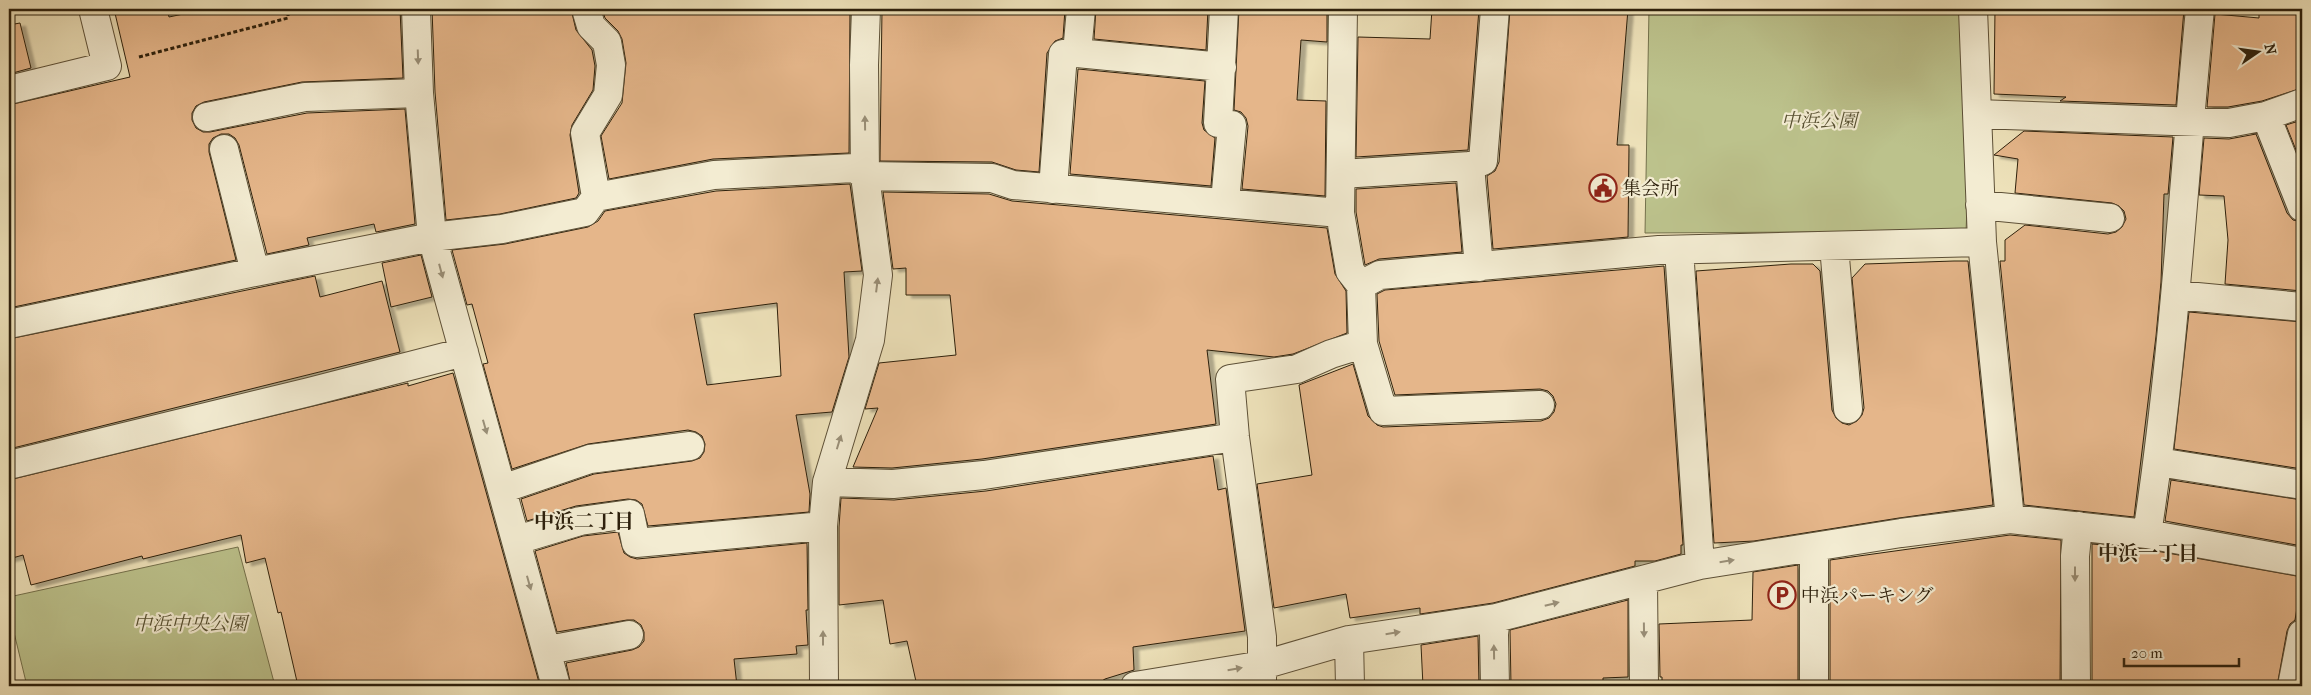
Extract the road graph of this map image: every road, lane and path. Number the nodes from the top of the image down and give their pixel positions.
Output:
1 (93, 9) edge
2 (288, 9) edge
3 (416, 9) edge
4 (586, 9) edge
5 (866, 9) edge
6 (1081, 9) edge
7 (1224, 9) edge
8 (1343, 9) edge
9 (1495, 9) edge
10 (1973, 9) edge
11 (2200, 9) edge
12 (1077, 52) junction
13 (107, 66) junction
14 (1222, 67) junction
15 (9, 90) edge
16 (419, 93) junction
17 (2302, 103) edge
18 (1977, 114) junction
19 (2266, 116) junction
20 (206, 117) dead end
21 (2189, 122) junction
22 (224, 149) dead end
23 (1470, 166) junction
24 (1340, 174) junction
25 (866, 176) junction
26 (1053, 189) junction
27 (596, 197) junction
28 (1225, 202) junction
29 (1980, 204) junction
30 (2302, 207) edge
31 (1340, 213) junction
32 (2110, 218) dead end
33 (432, 237) junction
34 (1982, 242) junction
35 (1834, 246) junction
36 (1681, 250) junction
37 (1479, 266) junction
38 (255, 272) junction
39 (1361, 285) junction
40 (2176, 296) junction
41 (2302, 307) edge
42 (9, 324) edge
43 (1363, 344) junction
44 (464, 352) junction
45 (1540, 405) dead end
46 (1848, 409) dead end
47 (1235, 437) junction
48 (690, 446) dead end
49 (2158, 462) junction
50 (9, 465) edge
51 (827, 482) junction
52 (2302, 485) edge
53 (502, 489) junction
54 (2010, 519) junction
55 (823, 526) junction
56 (2078, 526) junction
57 (2147, 534) junction
58 (517, 540) junction
59 (1814, 548) junction
60 (2302, 562) edge
61 (1700, 565) junction
62 (1643, 581) junction
63 (1496, 618) junction
64 (2302, 634) edge
65 (629, 635) dead end
66 (1349, 640) junction
67 (548, 650) junction
68 (1262, 675) edge
69 (556, 686) edge
70 (824, 686) edge
71 (1135, 686) edge
72 (1350, 686) edge
73 (1495, 686) edge
74 (1644, 686) edge
75 (1814, 686) edge
76 (2076, 686) edge
77 (2292, 686) edge

1 - 13 street
2 - 13 path
3 -> 16 street
4 - 27 street
25 -> 5 street
6 - 12 street
7 - 14 street
8 - 24 street
9 - 23 street
10 - 18 street
11 - 21 street
12 - 14 street
12 - 26 street
13 - 15 street
14 - 28 street
16 - 20 street
16 - 33 street
17 - 19 street
18 - 21 street
18 - 29 street
19 - 21 street
19 - 30 street
21 - 40 street
22 - 38 street
23 - 24 street
23 - 37 street
24 - 31 street
25 - 26 street
25 - 27 street
51 -> 25 street
26 - 28 street
27 - 33 street
28 - 31 street
29 - 32 street
29 - 34 street
31 - 39 street
33 - 38 street
33 -> 44 street
34 - 35 street
34 - 54 street
35 - 36 street
35 - 46 street
36 - 37 street
36 - 61 street
37 - 39 street
38 - 42 street
39 - 43 street
40 - 41 street
40 - 49 street
43 - 45 street
43 - 47 street
44 - 50 street
44 -> 53 street
47 - 51 street
47 - 68 street
48 - 53 street
49 - 52 street
49 - 57 street
51 - 55 street
53 - 58 street
54 - 56 street
54 - 59 street
55 - 58 street
70 -> 55 street
56 - 57 street
56 -> 76 street
57 - 60 street
58 -> 67 street
61 -> 59 street
59 - 75 street
61 - 62 street
63 -> 62 street
62 -> 74 street
66 -> 63 street
73 -> 63 street
64 - 77 street
65 - 67 street
66 - 68 street
66 - 72 street
67 - 69 street
71 -> 68 street

